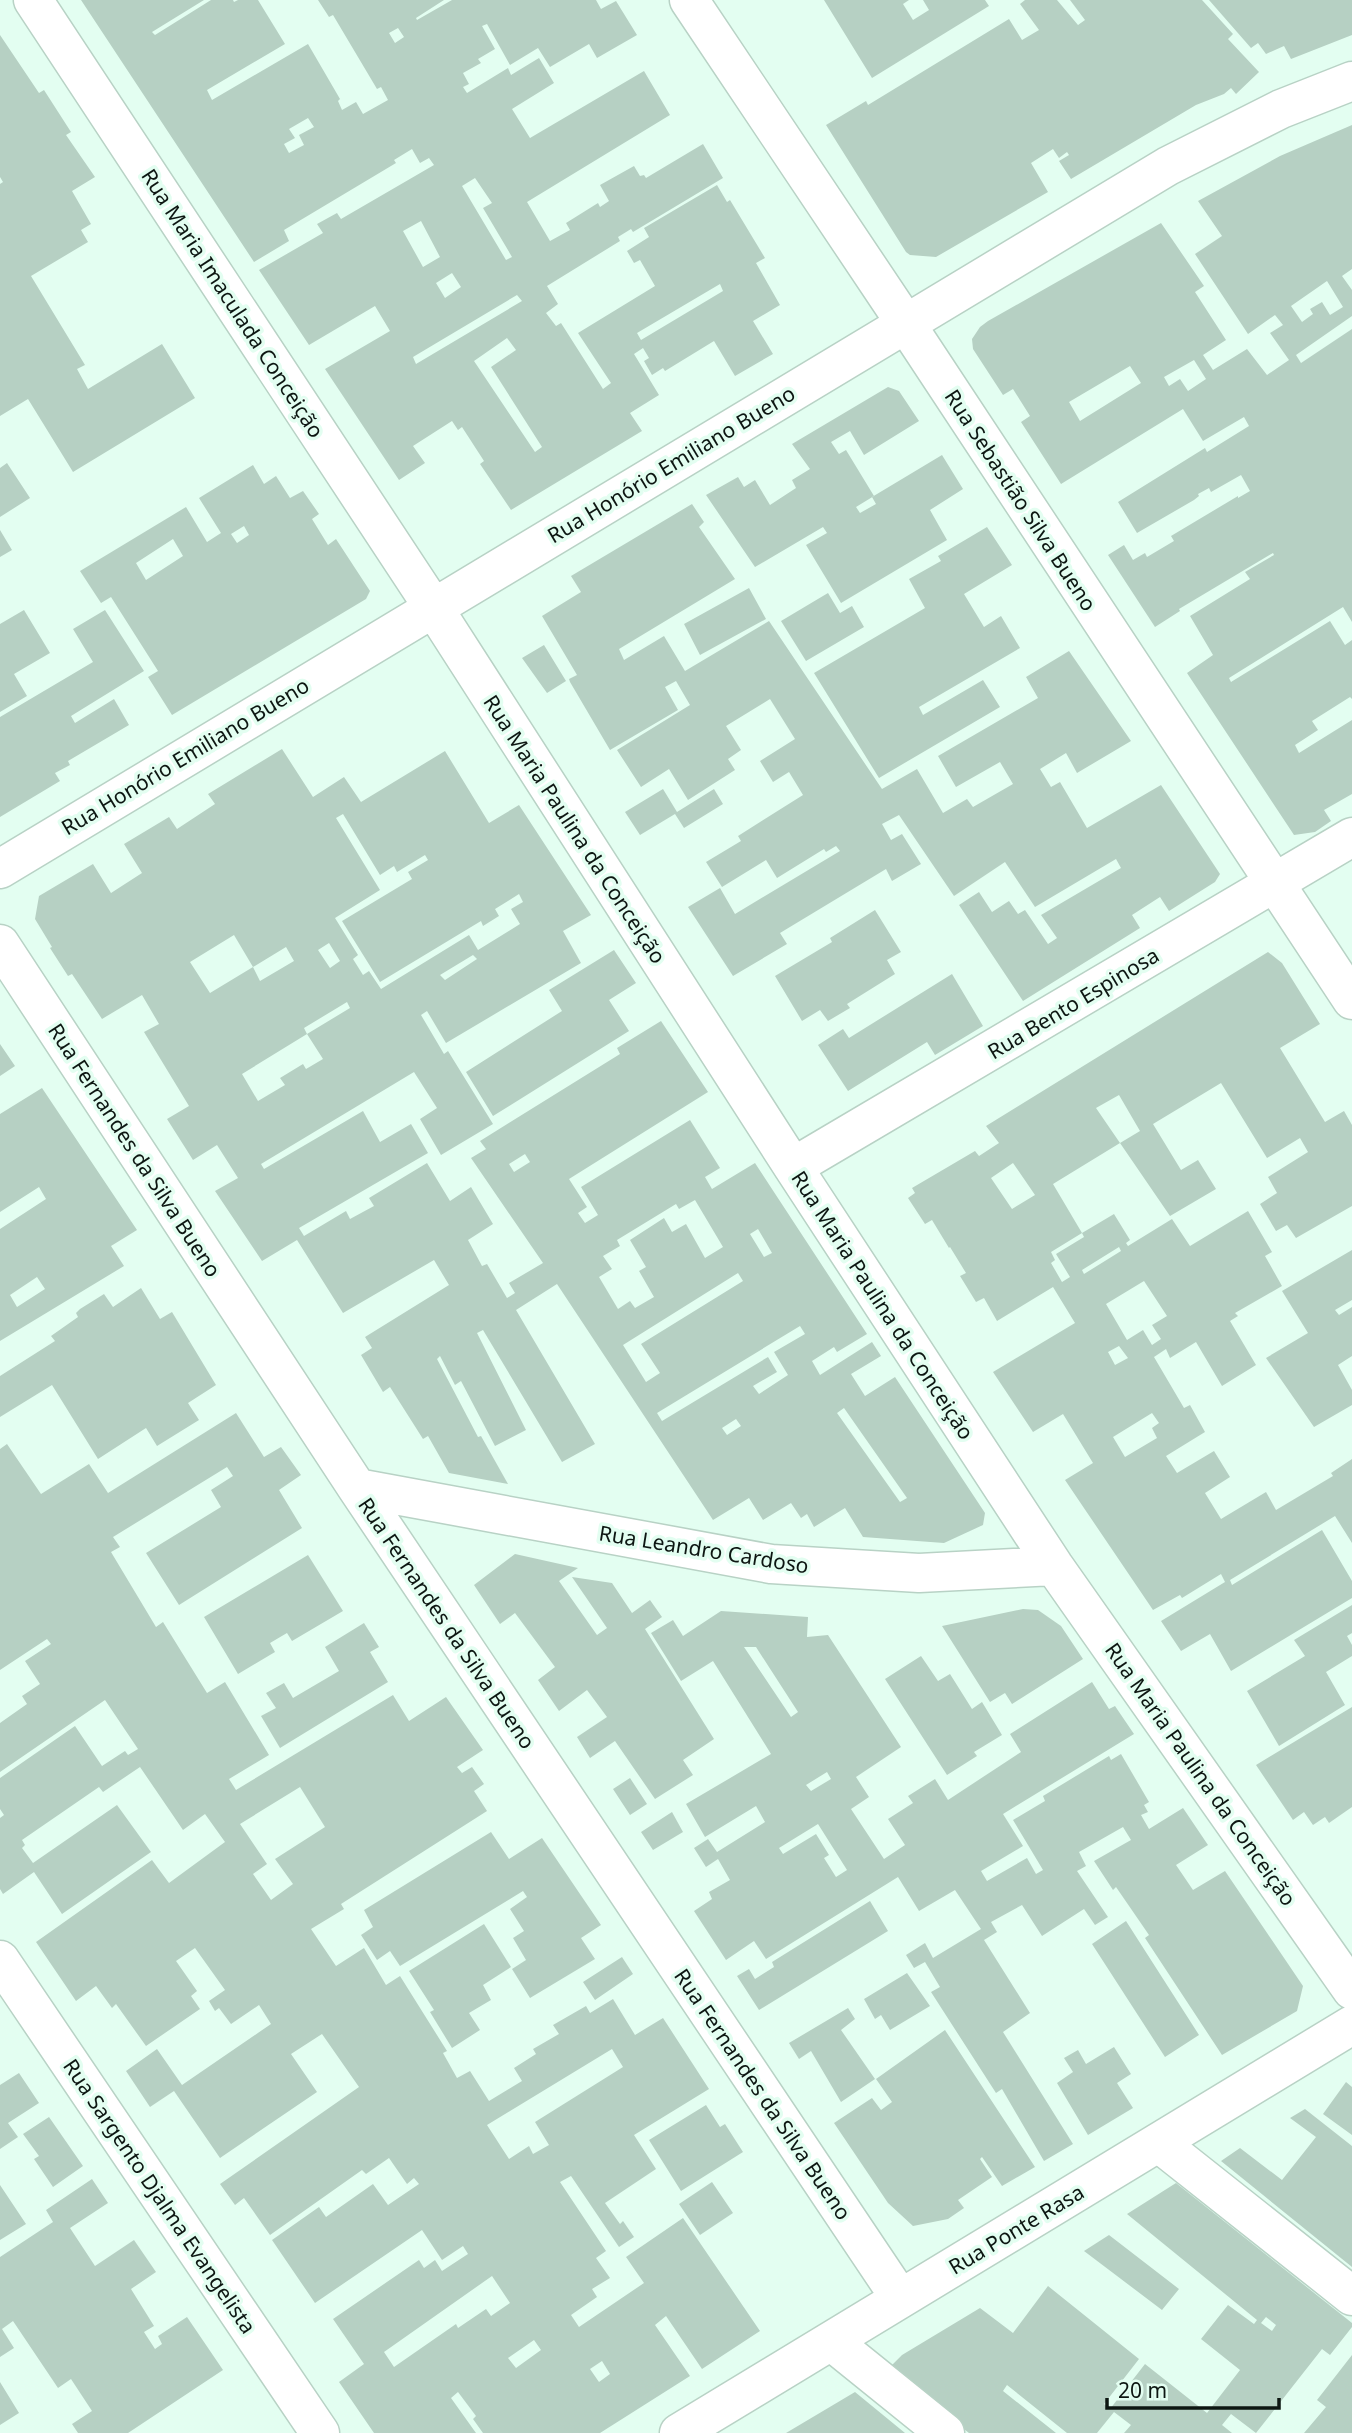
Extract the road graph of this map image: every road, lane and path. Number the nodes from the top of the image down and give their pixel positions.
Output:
1 (33, 0) edge
2 (689, 0) edge
3 (1352, 81) edge
4 (906, 324) junction
5 (433, 607) junction
6 (1352, 837) edge
7 (0, 869) edge
8 (1274, 884) junction
9 (0, 944) edge
10 (1352, 1000) edge
11 (793, 1167) junction
12 (357, 1488) junction
13 (1054, 1566) junction
14 (0, 1960) edge
15 (1352, 1990) edge
16 (1352, 2025) edge
17 (1159, 2143) junction
18 (1352, 2296) edge
19 (900, 2298) junction
20 (831, 2341) junction
21 (320, 2433) edge
22 (679, 2433) edge
23 (945, 2433) edge

1 - 5 street, Rua Maria Imaculada Conceição
2 - 4 street, Rua Sebastião Silva Bueno
3 - 4 street, Rua Honório Emiliano Bueno
4 - 5 street, Rua Honório Emiliano Bueno
4 - 8 street, Rua Sebastião Silva Bueno
5 - 7 street, Rua Honório Emiliano Bueno
5 - 11 street, Rua Maria Paulina da Conceição
6 - 8 street, Rua Bento Espinosa
8 - 10 street, Rua Sebastião Silva Bueno
8 - 11 street, Rua Bento Espinosa
9 - 12 street, Rua Fernandes da Silva Bueno
11 - 13 street, Rua Maria Paulina da Conceição
12 - 13 street, Rua Leandro Cardoso
12 - 19 street, Rua Fernandes da Silva Bueno
13 - 15 street, Rua Maria Paulina da Conceição
14 - 21 street, Rua Sargento Djalma Evangelista
16 - 17 street, Rua Ponte Rasa
17 - 18 street
17 - 19 street, Rua Ponte Rasa
19 - 20 street, Rua Ponte Rasa
20 - 22 street, Rua Ponte Rasa
20 - 23 street

